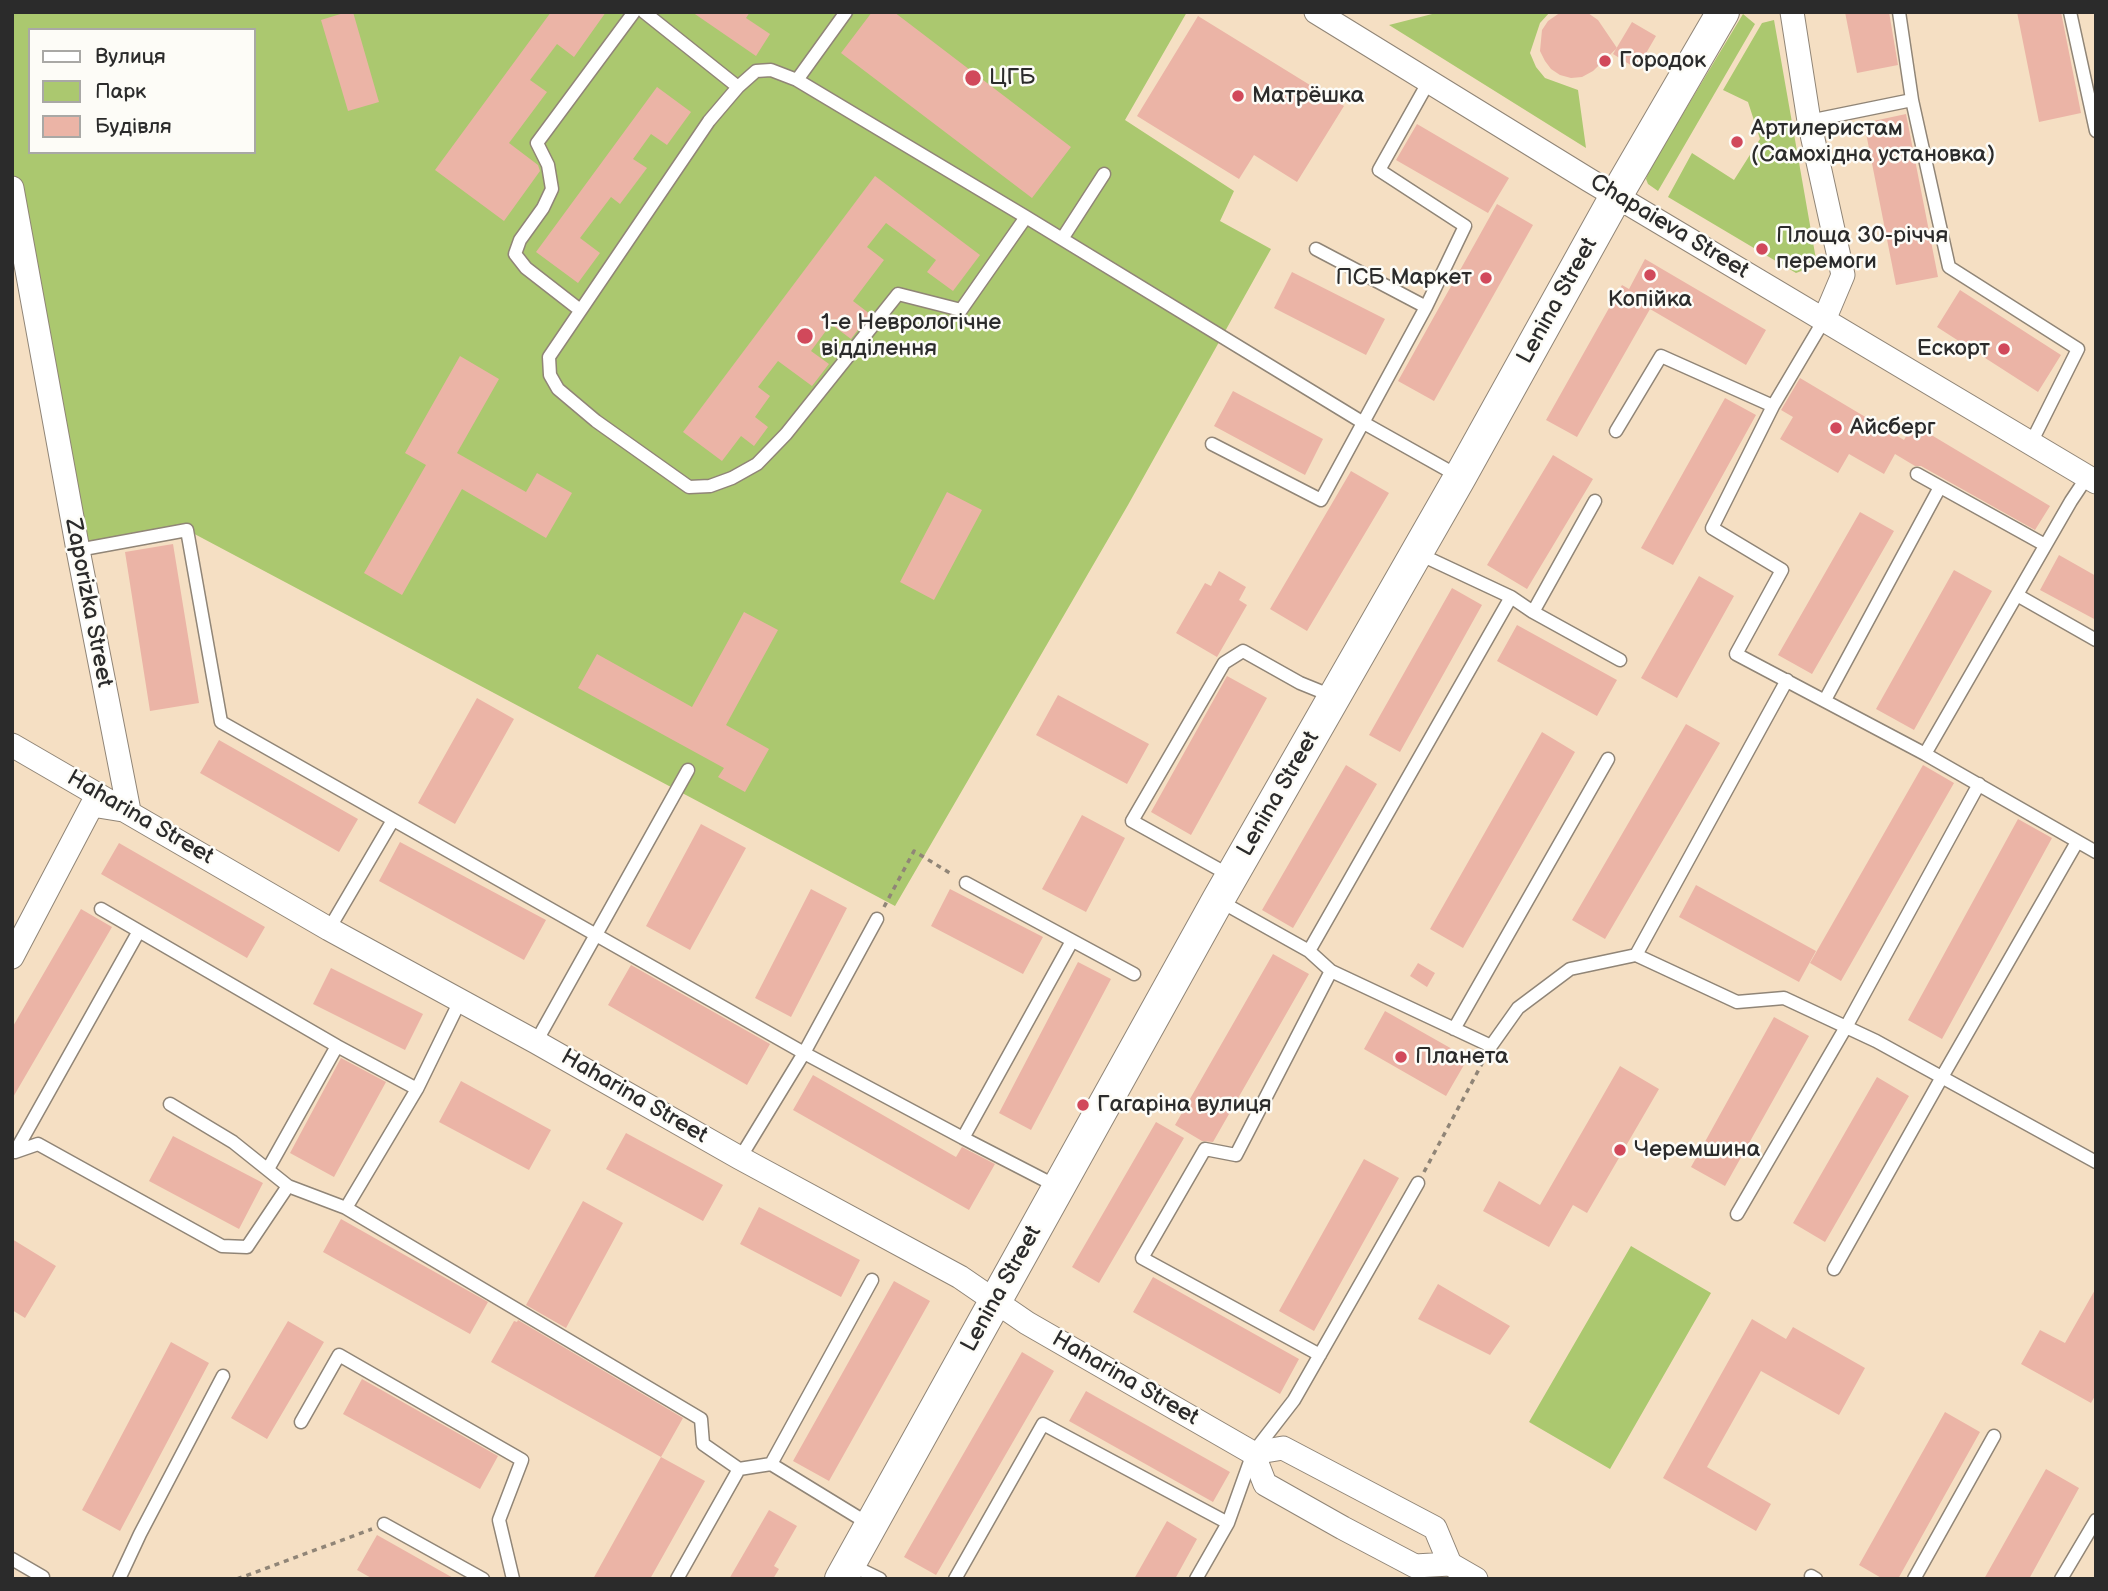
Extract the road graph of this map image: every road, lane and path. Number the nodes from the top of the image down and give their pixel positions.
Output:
1 (634, 12) edge
2 (644, 12) edge
3 (846, 12) edge
4 (1316, 12) edge
5 (1723, 12) edge
6 (1791, 12) edge
7 (1899, 12) edge
8 (2070, 12) edge
9 (797, 80) junction
10 (1429, 81) junction
11 (738, 87) junction
12 (1912, 100) junction
13 (1809, 121) junction
14 (2096, 131) edge
15 (1104, 174) dead end
16 (12, 188) edge
17 (1616, 196) junction
18 (1026, 217) junction
19 (1062, 239) junction
20 (1315, 249) dead end
21 (1426, 307) junction
22 (580, 310) junction
23 (1825, 320) junction
24 (1773, 406) junction
25 (1362, 422) junction
26 (1616, 431) dead end
27 (2031, 443) junction
28 (1212, 444) dead end
29 (1917, 474) dead end
30 (1460, 477) junction
31 (2091, 480) edge
32 (1940, 487) junction
33 (1595, 501) dead end
34 (2045, 545) junction
35 (78, 550) junction
36 (1417, 553) junction
37 (2017, 595) junction
38 (1511, 597) junction
39 (1533, 611) junction
40 (2096, 640) edge
41 (1620, 660) dead end
42 (1787, 680) junction
43 (1334, 697) junction
44 (1825, 700) junction
45 (12, 745) edge
46 (1925, 754) junction
47 (1608, 759) dead end
48 (688, 770) dead end
49 (1979, 784) junction
50 (129, 811) junction
51 (393, 820) junction
52 (2077, 842) junction
53 (2096, 852) edge
54 (966, 883) joint
55 (1224, 888) junction
56 (101, 909) dead end
57 (877, 919) joint
58 (329, 929) junction
59 (139, 931) junction
60 (595, 935) junction
61 (1072, 941) junction
62 (1309, 951) junction
63 (1636, 955) junction
64 (12, 957) edge
65 (1331, 971) junction
66 (1134, 974) dead end
67 (460, 1001) junction
68 (1846, 1027) junction
69 (1454, 1028) junction
70 (536, 1042) junction
71 (337, 1046) junction
72 (1491, 1046) junction
73 (804, 1053) junction
74 (1942, 1077) junction
75 (417, 1089) junction
76 (170, 1104) dead end
77 (963, 1138) junction
78 (13, 1151) edge
79 (740, 1158) junction
80 (2096, 1162) edge
81 (268, 1169) junction
82 (1418, 1183) joint
83 (288, 1185) junction
84 (1059, 1187) junction
85 (346, 1208) junction
86 (1737, 1214) dead end
87 (1834, 1269) dead end
88 (872, 1280) dead end
89 (996, 1301) junction
90 (1320, 1355) junction
91 (223, 1376) dead end
92 (301, 1422) dead end
93 (1994, 1436) dead end
94 (1253, 1453) junction
95 (771, 1464) junction
96 (739, 1469) junction
97 (2096, 1520) edge
98 (1228, 1522) junction
99 (384, 1524) joint
100 (870, 1525) junction
101 (12, 1559) edge
102 (1450, 1564) junction
103 (845, 1571) edge
104 (44, 1578) edge
105 (119, 1579) edge
106 (237, 1579) edge
107 (483, 1579) edge
108 (513, 1579) edge
109 (677, 1579) edge
110 (880, 1579) edge
111 (956, 1579) edge
112 (1196, 1579) edge
113 (1476, 1579) edge
114 (1914, 1579) edge
115 (2061, 1579) edge

1 - 22 lane
2 - 11 lane
3 - 9 lane
4 - 10 street, Chapaieva Street
5 - 17 street, Lenina Street
6 - 13 street
7 - 12 lane
8 - 14 lane
9 - 11 lane
9 - 18 lane
10 - 17 street, Chapaieva Street
10 - 21 lane
11 - 22 lane
12 - 13 lane
12 - 27 lane
13 - 23 street
15 - 19 lane
16 - 35 street, Zaporizka Street
17 - 23 street, Chapaieva Street
17 - 30 street, Lenina Street
18 - 19 lane
18 - 22 lane
19 - 25 lane
20 - 21 lane
21 - 25 lane
23 - 24 lane
23 - 27 street, Chapaieva Street
24 - 26 lane
24 - 42 lane
25 - 28 lane
25 - 30 lane
27 - 31 street, Chapaieva Street
29 - 32 lane
30 - 36 street, Lenina Street
31 - 34 lane
32 - 34 lane
32 - 44 lane
33 - 39 lane
34 - 37 lane
35 - 50 street, Zaporizka Street
35 - 51 lane
36 - 38 lane
36 - 43 street, Lenina Street
37 - 40 lane
37 - 46 lane
38 - 39 lane
38 - 62 lane
39 - 41 lane
42 - 44 lane
42 - 63 lane
43 - 55 street, Lenina Street
43 - 55 lane
44 - 46 lane
45 - 50 street, Haharina Street
46 - 49 lane
47 - 69 lane
48 - 60 lane
49 - 52 lane
49 - 68 lane
50 - 58 street, Haharina Street
50 - 64 street
51 - 58 lane
51 - 60 lane
52 - 53 lane
52 - 74 lane
54 - 57 path
54 - 61 lane
55 - 62 lane
55 - 84 street, Lenina Street
56 - 59 lane
57 - 73 lane
58 - 67 street, Haharina Street
59 - 71 lane
59 - 78 lane
60 - 70 lane
60 - 73 lane
61 - 66 lane
61 - 77 lane
62 - 65 lane
63 - 68 lane
63 - 72 lane
65 - 69 lane
65 - 90 lane
67 - 70 street, Haharina Street
67 - 75 lane
68 - 74 lane
68 - 86 lane
69 - 72 lane
70 - 79 street, Haharina Street
71 - 75 lane
71 - 81 lane
72 - 82 path
73 - 77 lane
73 - 79 lane
74 - 80 lane
74 - 87 lane
75 - 85 lane
76 - 81 lane
77 - 84 lane
78 - 83 lane
79 - 89 street, Haharina Street
81 - 83 lane
82 - 90 lane
83 - 85 lane
84 - 89 street, Lenina Street
85 - 96 lane
88 - 95 lane
89 - 94 street, Haharina Street
89 - 100 street, Lenina Street
90 - 94 lane
91 - 105 lane
92 - 108 lane
93 - 114 lane
94 - 98 lane
94 - 102 street
94 - 102 street
95 - 96 lane
95 - 100 lane
96 - 109 lane
97 - 115 lane
98 - 111 lane
98 - 112 lane
99 - 106 path
99 - 107 lane
100 - 103 street, Lenina Street
101 - 104 lane
102 - 113 street
103 - 110 lane

